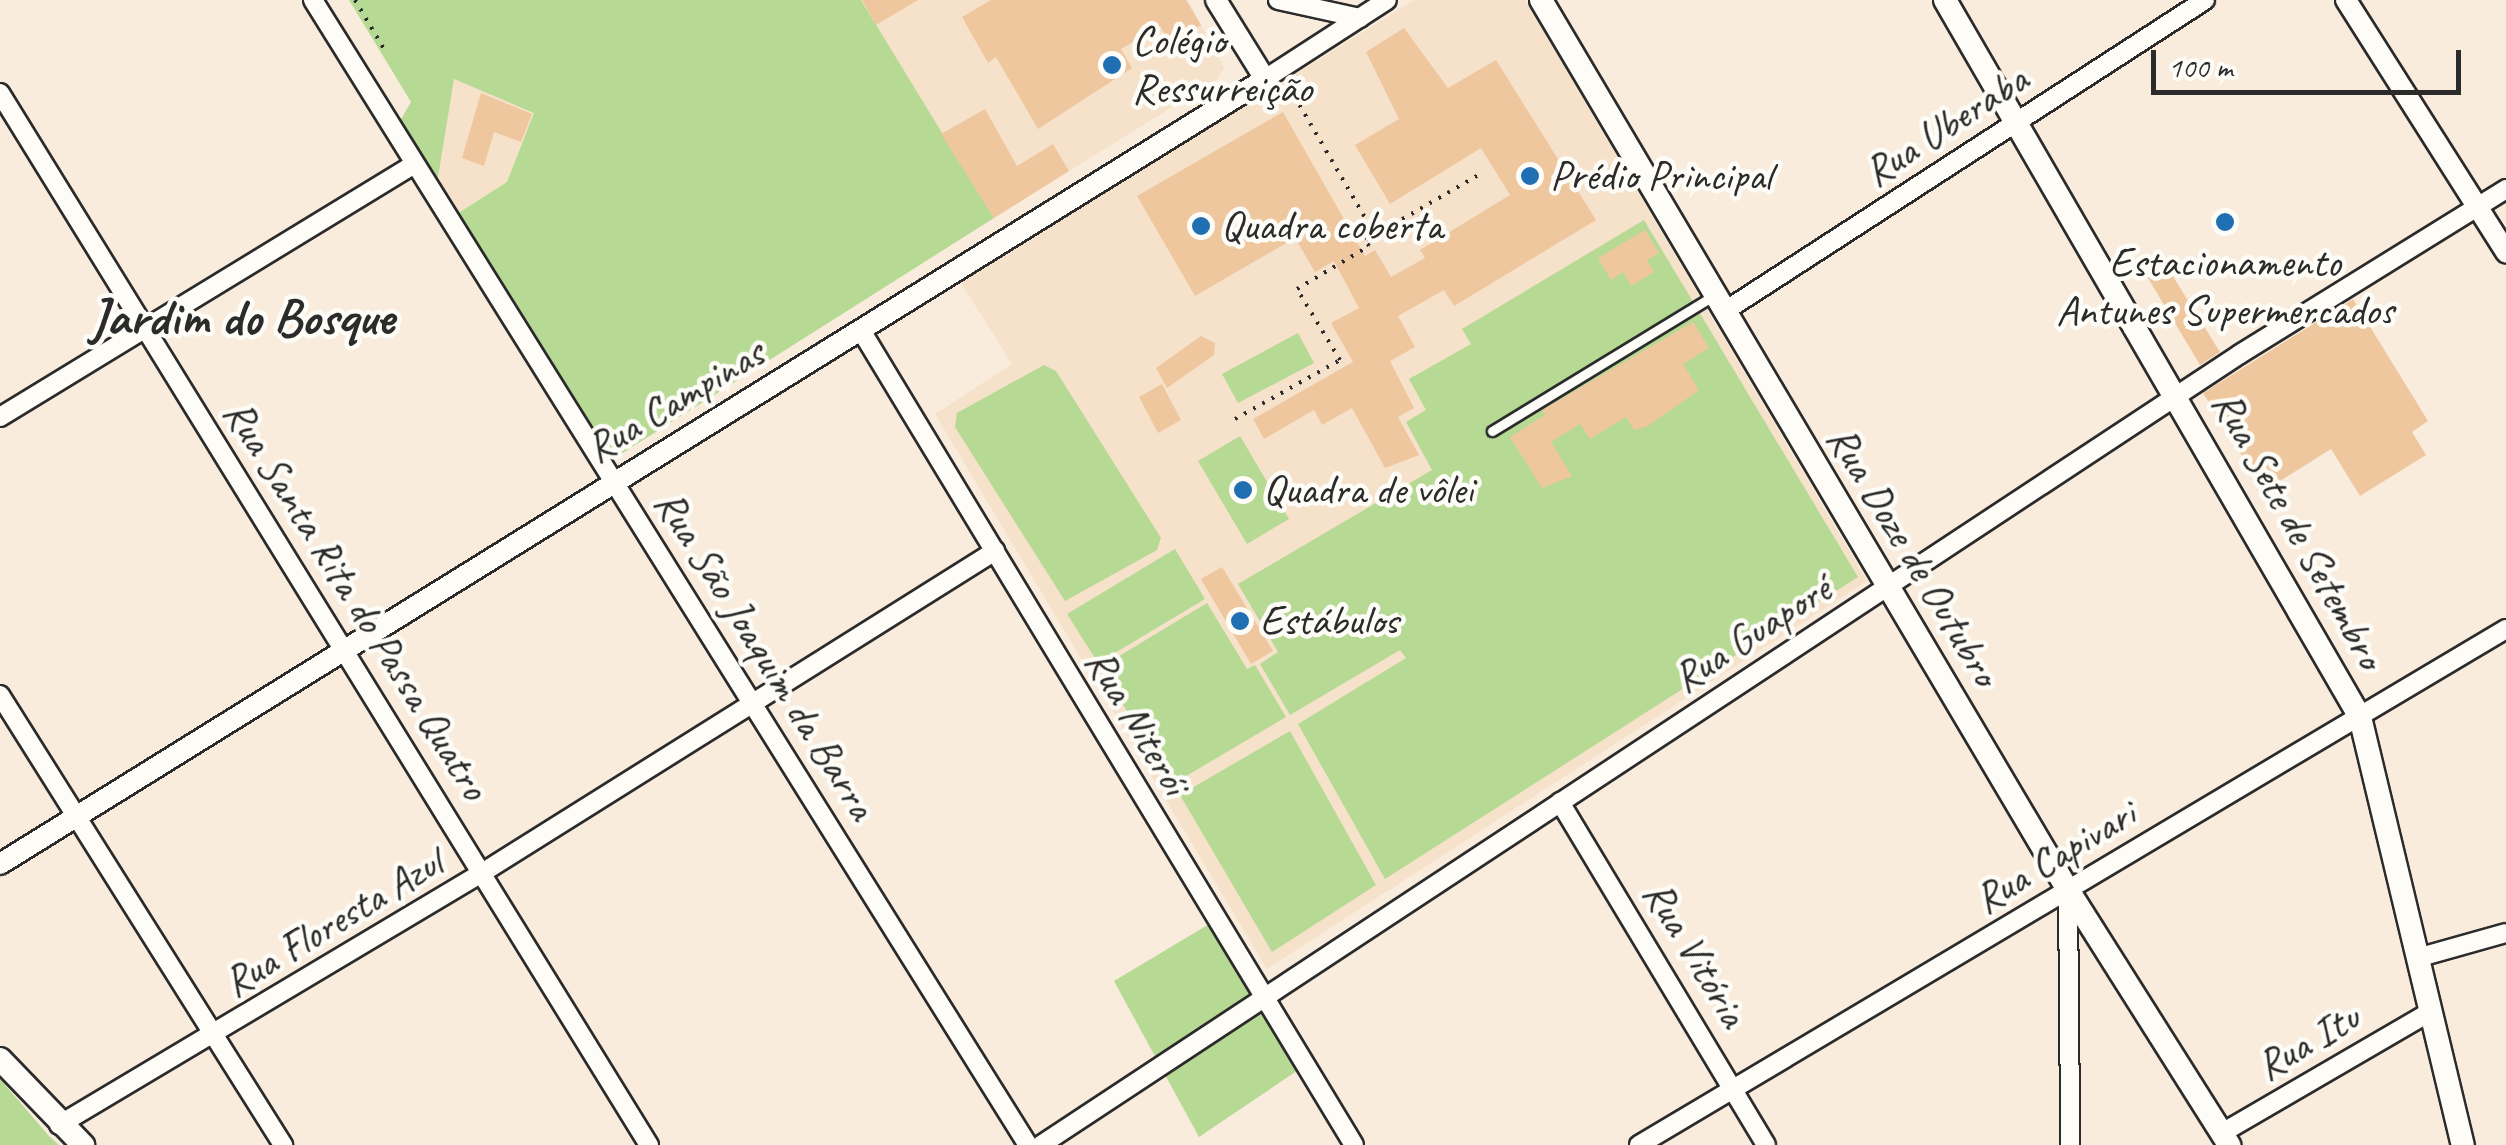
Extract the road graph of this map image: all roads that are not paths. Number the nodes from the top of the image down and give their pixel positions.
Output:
1 (313, 0) edge
2 (1216, 0) edge
3 (1278, 0) edge
4 (1387, 0) edge
5 (1541, 0) edge
6 (1945, 0) edge
7 (2204, 0) edge
8 (2346, 0) edge
9 (1360, 18) junction
10 (1272, 75) junction
11 (0, 93) edge
12 (2017, 122) junction
13 (414, 164) junction
14 (2506, 189) edge
15 (2478, 208) junction
16 (2506, 252) edge
17 (1720, 303) junction
18 (148, 328) junction
19 (862, 332) junction
20 (2179, 395) junction
21 (0, 416) edge
22 (1492, 431) dead end
23 (615, 480) junction
24 (995, 551) junction
25 (1888, 586) junction
26 (2506, 629) edge
27 (345, 650) junction
28 (0, 695) edge
29 (751, 702) junction
30 (2360, 717) junction
31 (1560, 802) junction
32 (76, 818) junction
33 (0, 864) edge
34 (482, 873) junction
35 (2068, 890) junction
36 (2506, 933) edge
37 (2417, 958) junction
38 (1267, 996) junction
39 (2430, 1012) junction
40 (217, 1035) junction
41 (0, 1060) edge
42 (1732, 1088) junction
43 (59, 1125) junction
44 (2226, 1139) edge
45 (83, 1145) edge
46 (283, 1145) edge
47 (649, 1145) edge
48 (1028, 1145) edge
49 (1040, 1145) edge
50 (1354, 1145) edge
51 (1639, 1145) edge
52 (1766, 1145) edge
53 (2070, 1145) edge
54 (2463, 1145) edge

1 - 13 street, Rua São Joaquim da Barra
2 - 10 street
3 - 9 street
4 - 9 street, Rua Campinas
5 - 17 main road, Rua Doze de Outubro
6 - 12 main road, Rua Sete de Setembro
7 - 12 street, Rua Uberaba
8 - 15 street
9 - 10 street, Rua Campinas
10 - 19 street, Rua Campinas
11 - 18 street, Rua Santa Rita do Passa Quatro
12 - 17 street, Rua Uberaba
12 - 20 main road, Rua Sete de Setembro
13 - 18 street
13 - 23 street, Rua São Joaquim da Barra
14 - 15 street, Rua Guaporé
15 - 16 street
15 - 20 street, Rua Guaporé
17 - 22 lane
17 - 25 main road, Rua Doze de Outubro
18 - 21 street
18 - 27 street, Rua Santa Rita do Passa Quatro
19 - 23 street, Rua Campinas
19 - 24 street, Rua Niterói
20 - 25 street, Rua Guaporé
20 - 30 main road, Rua Sete de Setembro
23 - 27 street, Rua Campinas
23 - 29 street, Rua São Joaquim da Barra
24 - 29 street, Rua Floresta Azul
24 - 38 street, Rua Niterói
25 - 31 street, Rua Guaporé
25 - 35 main road, Rua Doze de Outubro
26 - 30 street, Rua Capivari
27 - 32 street, Rua Campinas
27 - 34 street, Rua Santa Rita do Passa Quatro
28 - 32 street
29 - 34 street, Rua Floresta Azul
29 - 48 street, Rua São Joaquim da Barra
30 - 35 street, Rua Capivari
30 - 37 main road, Rua Sete de Setembro
31 - 38 street, Rua Guaporé
31 - 42 street, Rua Vitória
32 - 33 street, Rua Campinas
32 - 40 street
34 - 40 street, Rua Floresta Azul
34 - 47 street, Rua Santa Rita do Passa Quatro
35 - 42 street, Rua Capivari
35 - 44 main road, Rua Doze de Outubro
35 - 53 street
36 - 37 street
37 - 39 main road, Rua Sete de Setembro
38 - 49 street, Rua Guaporé
38 - 50 street, Rua Niterói
39 - 44 street, Rua Itu
39 - 54 main road, Rua Sete de Setembro
40 - 43 street, Rua Floresta Azul
40 - 46 street
41 - 43 main road
42 - 51 street, Rua Capivari
42 - 52 street, Rua Vitória
43 - 45 main road

